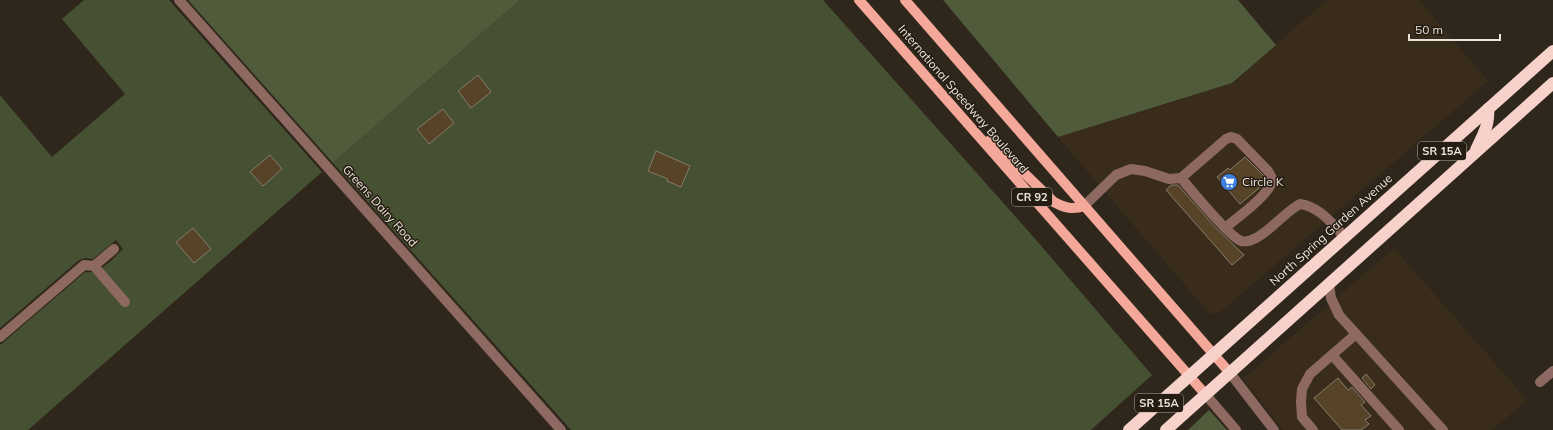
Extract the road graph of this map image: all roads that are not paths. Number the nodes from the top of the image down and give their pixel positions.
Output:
1 (179, 0) edge
2 (859, 0) edge
3 (905, 0) edge
4 (1553, 51) edge
5 (1553, 84) edge
6 (938, 90) junction
7 (1488, 109) junction
8 (1475, 153) junction
9 (1181, 178) junction
10 (1084, 206) junction
11 (1225, 228) junction
12 (1345, 237) junction
13 (114, 249) dead end
14 (94, 266) junction
15 (1329, 284) junction
16 (125, 302) dead end
17 (1356, 334) junction
18 (0, 337) edge
19 (1214, 354) junction
20 (1332, 355) junction
21 (1553, 371) edge
22 (1230, 373) junction
23 (1189, 376) junction
24 (1540, 382) dead end
25 (1206, 395) junction
26 (562, 430) edge
27 (1128, 430) edge
28 (1166, 430) edge
29 (1236, 430) edge
30 (1274, 430) edge
31 (1313, 430) edge
32 (1399, 430) edge
33 (1443, 430) edge

1 - 26 street, Greens Dairy Road
2 - 6 main road, International Speedway Boulevard / CR 92
3 - 10 main road, International Speedway Boulevard / CR 92
4 - 7 highway, North Spring Garden Avenue / SR 15A
5 - 8 highway, SR 15A
6 - 10 main road
6 - 23 main road, International Speedway Boulevard / CR 92
7 - 8 highway
7 - 12 highway, North Spring Garden Avenue / SR 15A
8 - 15 highway, SR 15A
9 - 10 street
9 - 11 street
9 - 11 street
10 - 19 main road, International Speedway Boulevard / CR 92
11 - 12 street
12 - 19 highway, North Spring Garden Avenue / SR 15A
13 - 14 street
14 - 16 street
14 - 18 street
15 - 17 street
15 - 22 highway, SR 15A
17 - 20 street
17 - 33 street
19 - 22 main road, International Speedway Boulevard / CR 92
19 - 23 highway, North Spring Garden Avenue / SR 15A
20 - 31 street
20 - 32 street
21 - 24 street
22 - 25 highway, SR 15A
22 - 30 street
23 - 25 main road, International Speedway Boulevard / CR 92
23 - 27 highway, North Spring Garden Avenue / SR 15A
25 - 28 highway, SR 15A
25 - 29 street

